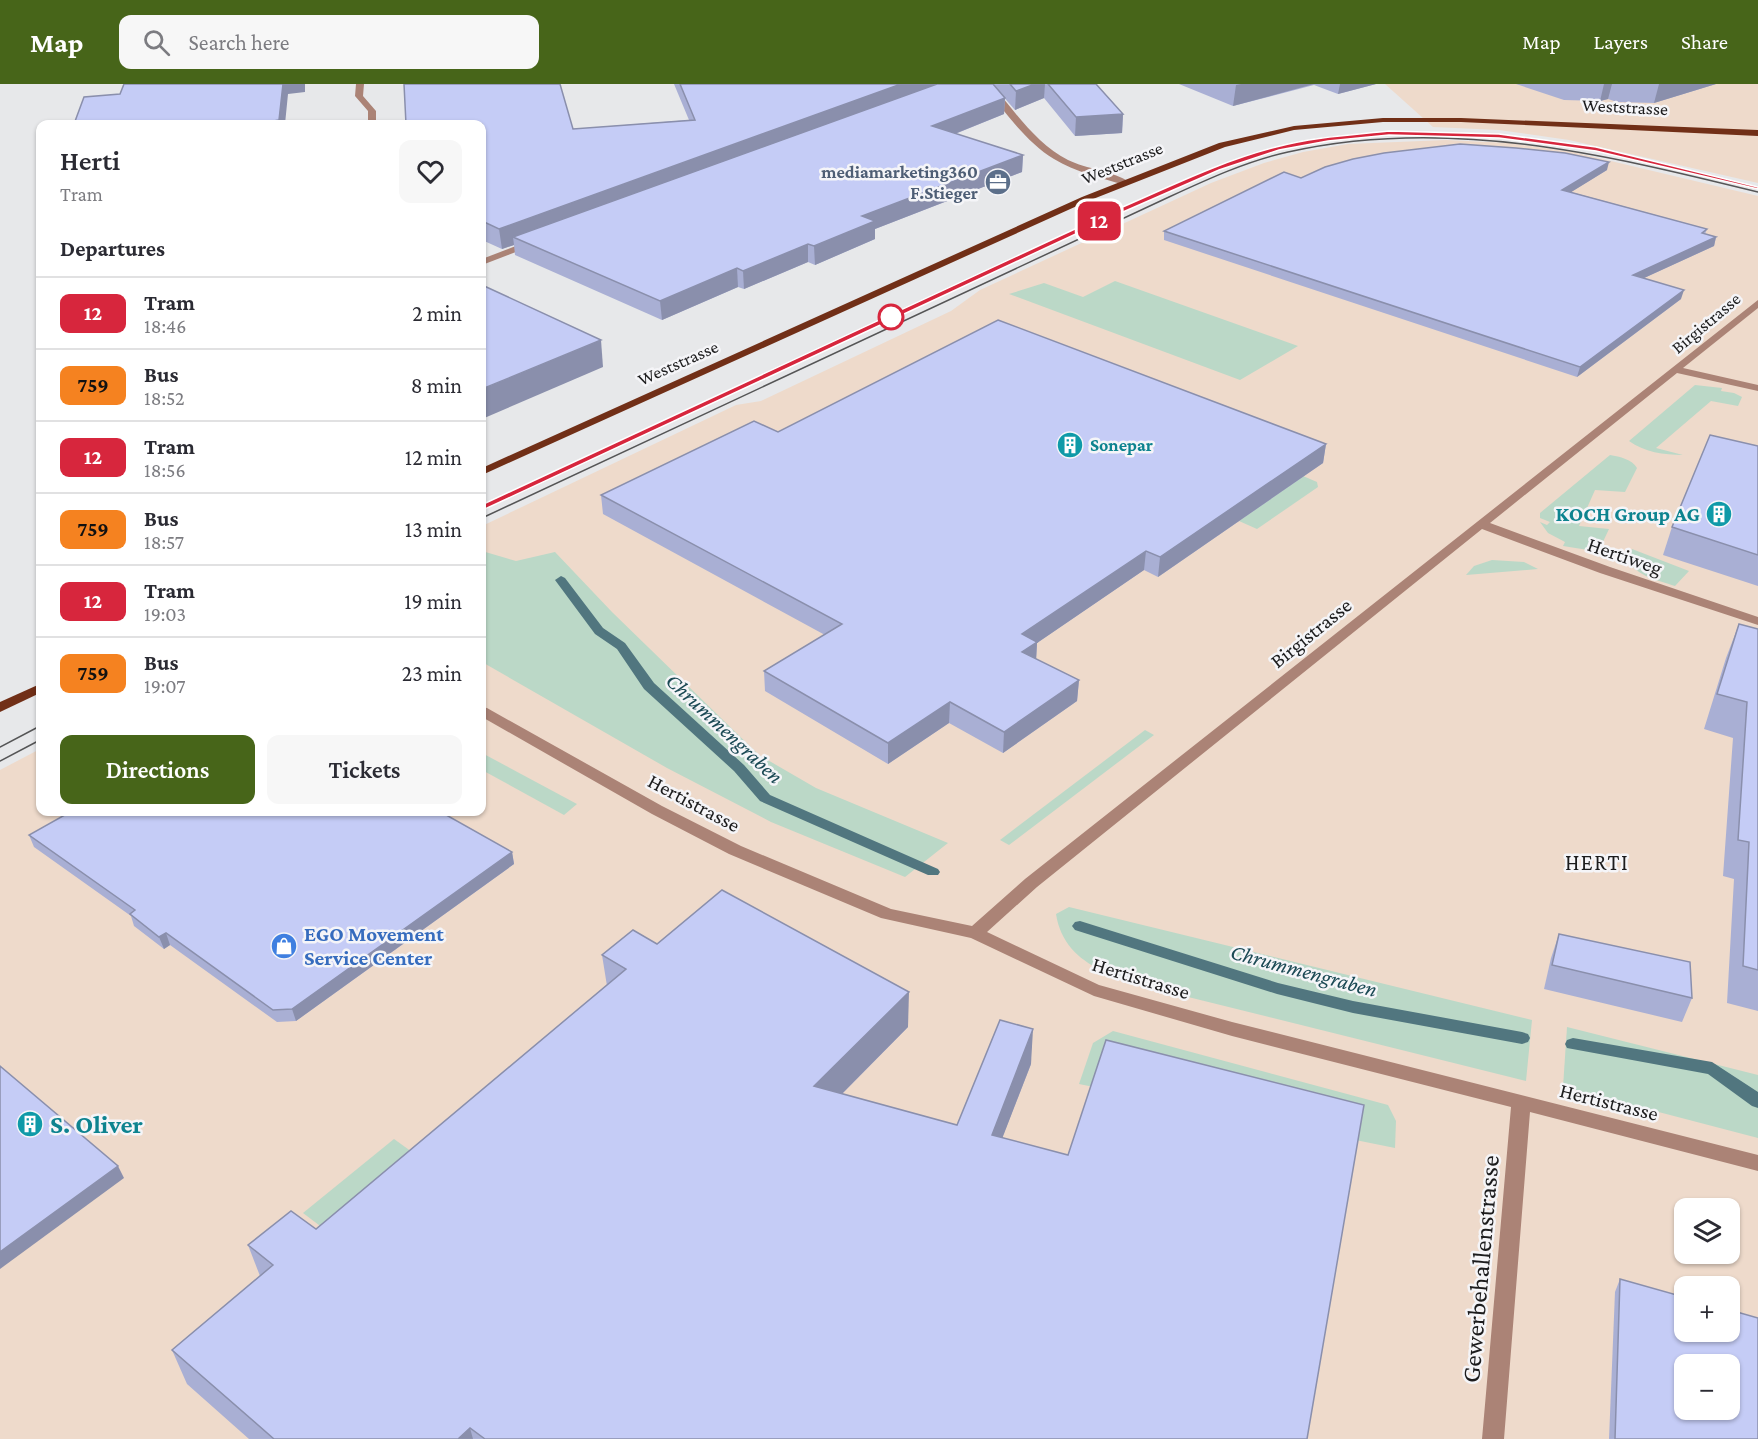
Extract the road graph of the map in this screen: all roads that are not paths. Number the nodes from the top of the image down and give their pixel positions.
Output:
1 (360, 84) edge
2 (984, 84) edge
3 (372, 120) edge
4 (1758, 133) edge
5 (1125, 182) junction
6 (542, 240) edge
7 (486, 261) edge
8 (1758, 303) edge
9 (1676, 370) junction
10 (1758, 388) edge
11 (486, 470) edge
12 (1480, 524) junction
13 (1758, 621) edge
14 (36, 690) edge
15 (0, 708) edge
16 (486, 713) edge
17 (975, 933) junction
18 (1521, 1104) junction
19 (1758, 1162) edge
20 (1493, 1439) edge

1 - 3 street
2 - 5 street
4 - 5 main road, Weststrasse
5 - 11 main road, Weststrasse
6 - 7 street
8 - 9 street, Birgistrasse
9 - 10 street, Birgistrasse
9 - 12 street, Birgistrasse
12 - 13 street, Hertiweg
12 - 17 street, Birgistrasse
14 - 15 main road
16 - 17 street, Hertistrasse
17 - 18 street, Hertistrasse
18 - 19 street, Hertistrasse
18 - 20 street, Gewerbehallenstrasse

